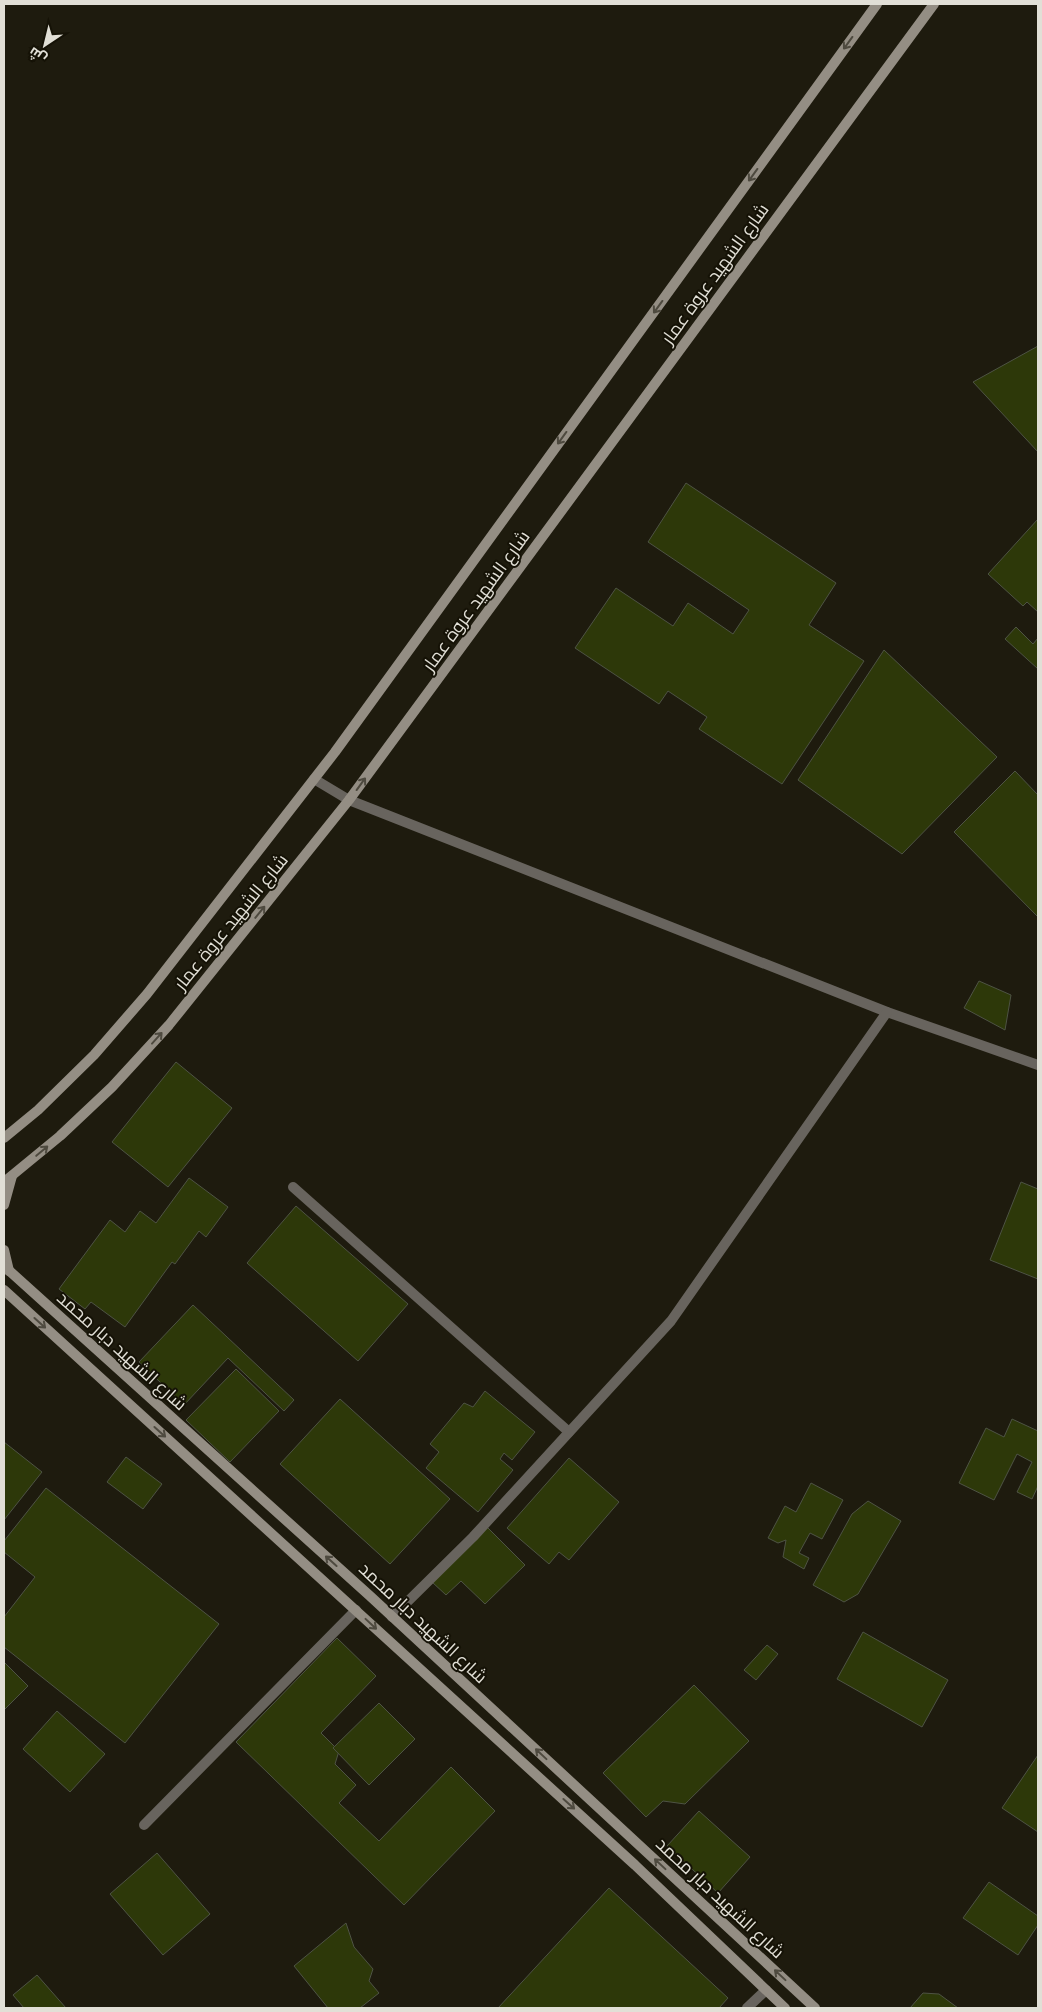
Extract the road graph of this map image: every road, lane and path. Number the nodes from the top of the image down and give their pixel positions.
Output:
1 (877, 4) edge
2 (934, 4) edge
3 (314, 779) junction
4 (349, 800) junction
5 (887, 1012) junction
6 (1038, 1064) edge
7 (4, 1138) edge
8 (8, 1179) edge
9 (293, 1188) dead end
10 (4, 1205) edge
11 (4, 1250) edge
12 (7, 1269) edge
13 (4, 1290) edge
14 (569, 1432) junction
15 (356, 1610) junction
16 (392, 1616) junction
17 (144, 1825) dead end
18 (766, 1990) junction
19 (747, 2008) edge
20 (785, 2008) edge
21 (815, 2008) edge

1 -> 3 street, شارع الشهيد عروة عمار
4 -> 2 street, شارع الشهيد عروة عمار
3 - 4 street
3 - 7 street, شارع الشهيد عروة عمار
4 - 5 street
8 -> 4 street, شارع الشهيد عروة عمار
5 - 6 street
5 - 14 street
8 - 10 street
9 - 14 street
11 - 12 street
16 -> 12 street, شارع الشهيد دبار محمد
13 -> 15 street, شارع الشهيد دبار محمد
14 - 16 street
15 - 17 street
15 -> 18 street, شارع الشهيد دبار محمد
21 -> 16 street, شارع الشهيد دبار محمد
18 - 19 street
18 - 20 street, شارع الشهيد دبار محمد

